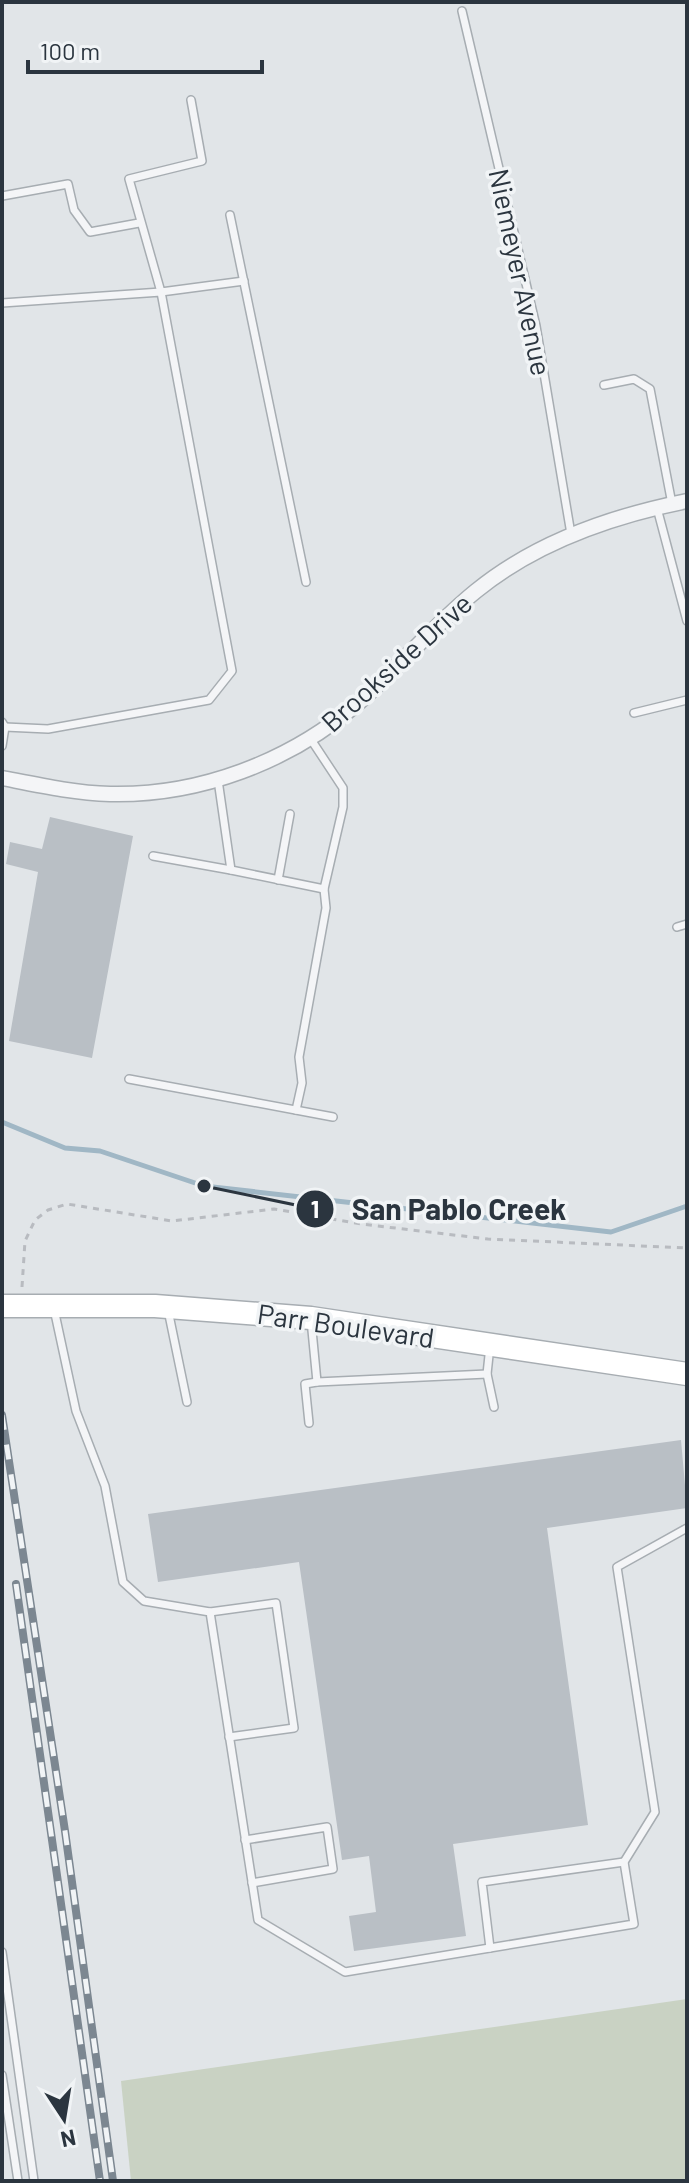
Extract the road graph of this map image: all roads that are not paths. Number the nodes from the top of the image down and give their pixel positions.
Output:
1 (462, 11) dead end
2 (191, 100) dead end
3 (2, 196) edge
4 (230, 215) dead end
5 (139, 223) junction
6 (244, 281) junction
7 (161, 292) junction
8 (2, 303) edge
9 (604, 385) dead end
10 (672, 504) edge
11 (571, 534) junction
12 (306, 582) dead end
13 (687, 621) edge
14 (687, 700) edge
15 (634, 713) dead end
16 (4, 724) edge
17 (310, 738) junction
18 (2, 746) edge
19 (2, 778) edge
20 (218, 780) junction
21 (290, 814) dead end
22 (153, 856) dead end
23 (231, 870) junction
24 (278, 880) junction
25 (324, 889) junction
26 (687, 924) edge
27 (677, 927) dead end
28 (129, 1079) dead end
29 (296, 1110) junction
30 (333, 1117) dead end
31 (13, 1306) edge
32 (54, 1307) junction
33 (167, 1307) junction
34 (311, 1318) junction
35 (490, 1346) junction
36 (487, 1374) junction
37 (687, 1374) edge
38 (317, 1382) junction
39 (187, 1402) dead end
40 (494, 1407) dead end
41 (309, 1423) dead end
42 (687, 1528) edge
43 (210, 1612) junction
44 (229, 1737) junction
45 (245, 1840) junction
46 (624, 1862) junction
47 (252, 1883) junction
48 (490, 1948) junction
49 (2, 1952) edge
50 (2, 2075) edge
51 (18, 2181) edge
52 (34, 2181) edge

1 - 11 lane, Niemeyer Avenue
2 - 5 lane
3 - 5 lane
4 - 6 lane
5 - 7 lane
6 - 7 lane
6 - 12 lane
7 - 8 lane
7 - 16 lane
9 - 10 lane
10 - 11 street, Brookside Drive
10 - 13 lane
11 - 17 street, Brookside Drive
14 - 15 lane
16 - 18 lane
17 - 20 street, Brookside Drive
17 - 25 lane
19 - 20 street, Brookside Drive
20 - 23 lane
21 - 24 lane
22 - 23 lane
23 - 24 lane
24 - 25 lane
25 - 29 lane
26 - 27 lane
28 - 29 lane
29 - 30 lane
31 - 32 street, Parr Boulevard
32 - 33 street, Parr Boulevard
32 - 43 lane
33 - 34 street, Parr Boulevard
33 - 39 lane
34 - 35 street, Parr Boulevard
34 - 38 lane
35 - 36 lane
35 - 37 street, Parr Boulevard
36 - 38 lane
36 - 40 lane
38 - 41 lane
42 - 46 lane
43 - 44 lane
43 - 44 lane
44 - 45 lane
45 - 47 lane
45 - 47 lane
46 - 48 lane
46 - 48 lane
47 - 48 lane
49 - 52 lane
50 - 51 lane

